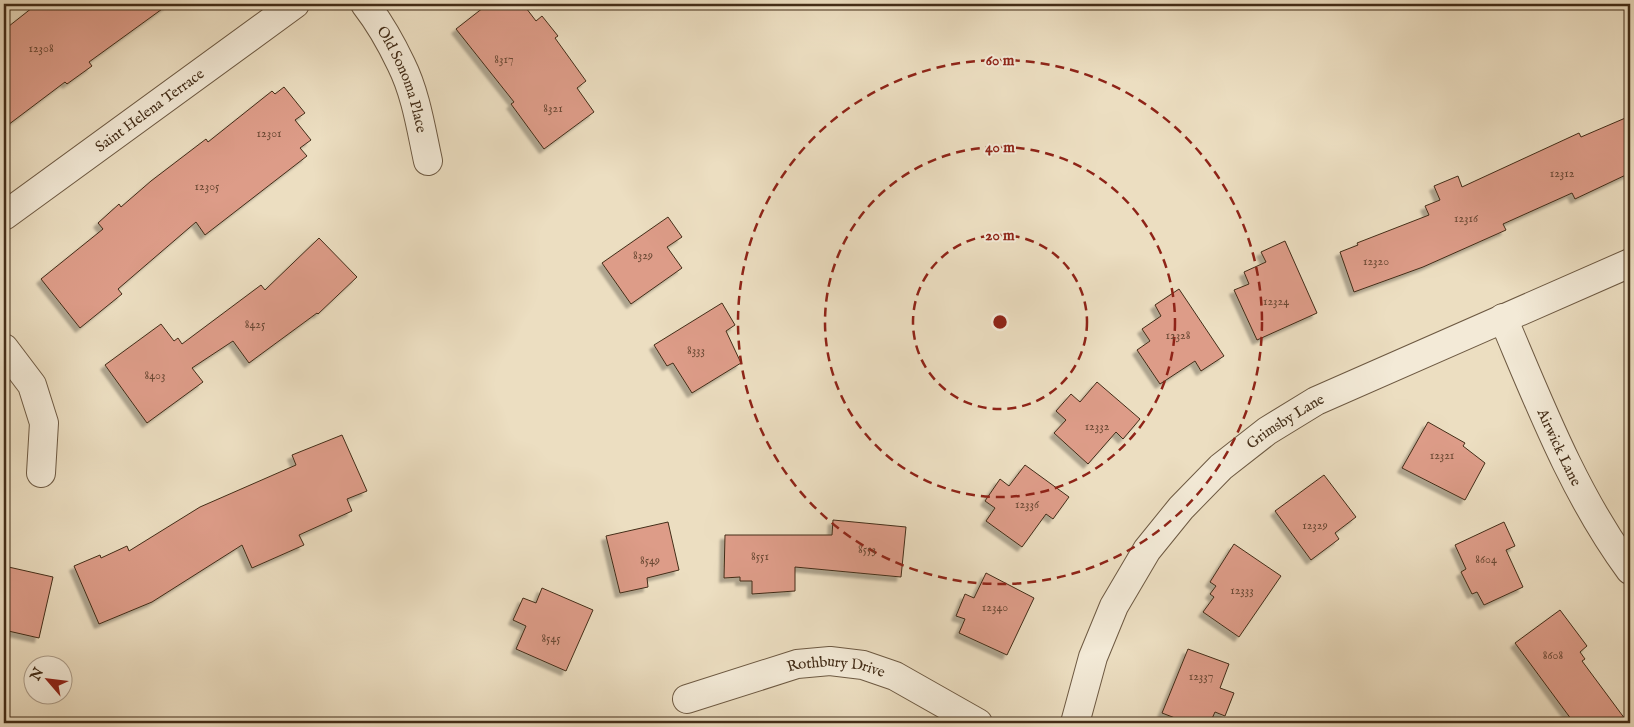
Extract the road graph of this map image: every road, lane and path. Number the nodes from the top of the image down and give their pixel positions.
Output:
1 (295, 4) edge
2 (365, 4) edge
3 (428, 161) dead end
4 (4, 216) edge
5 (1630, 263) edge
6 (1503, 318) junction
7 (4, 348) edge
8 (41, 473) dead end
9 (1630, 570) edge
10 (687, 698) dead end
11 (978, 723) edge
12 (1075, 723) edge

1 - 4 street, Saint Helena Terrace
2 - 3 street, Old Sonoma Place
5 - 6 street, Grimsby Lane
6 - 9 street, Airwick Lane
6 - 12 street, Grimsby Lane
7 - 8 street
10 - 11 street, Rothbury Drive

